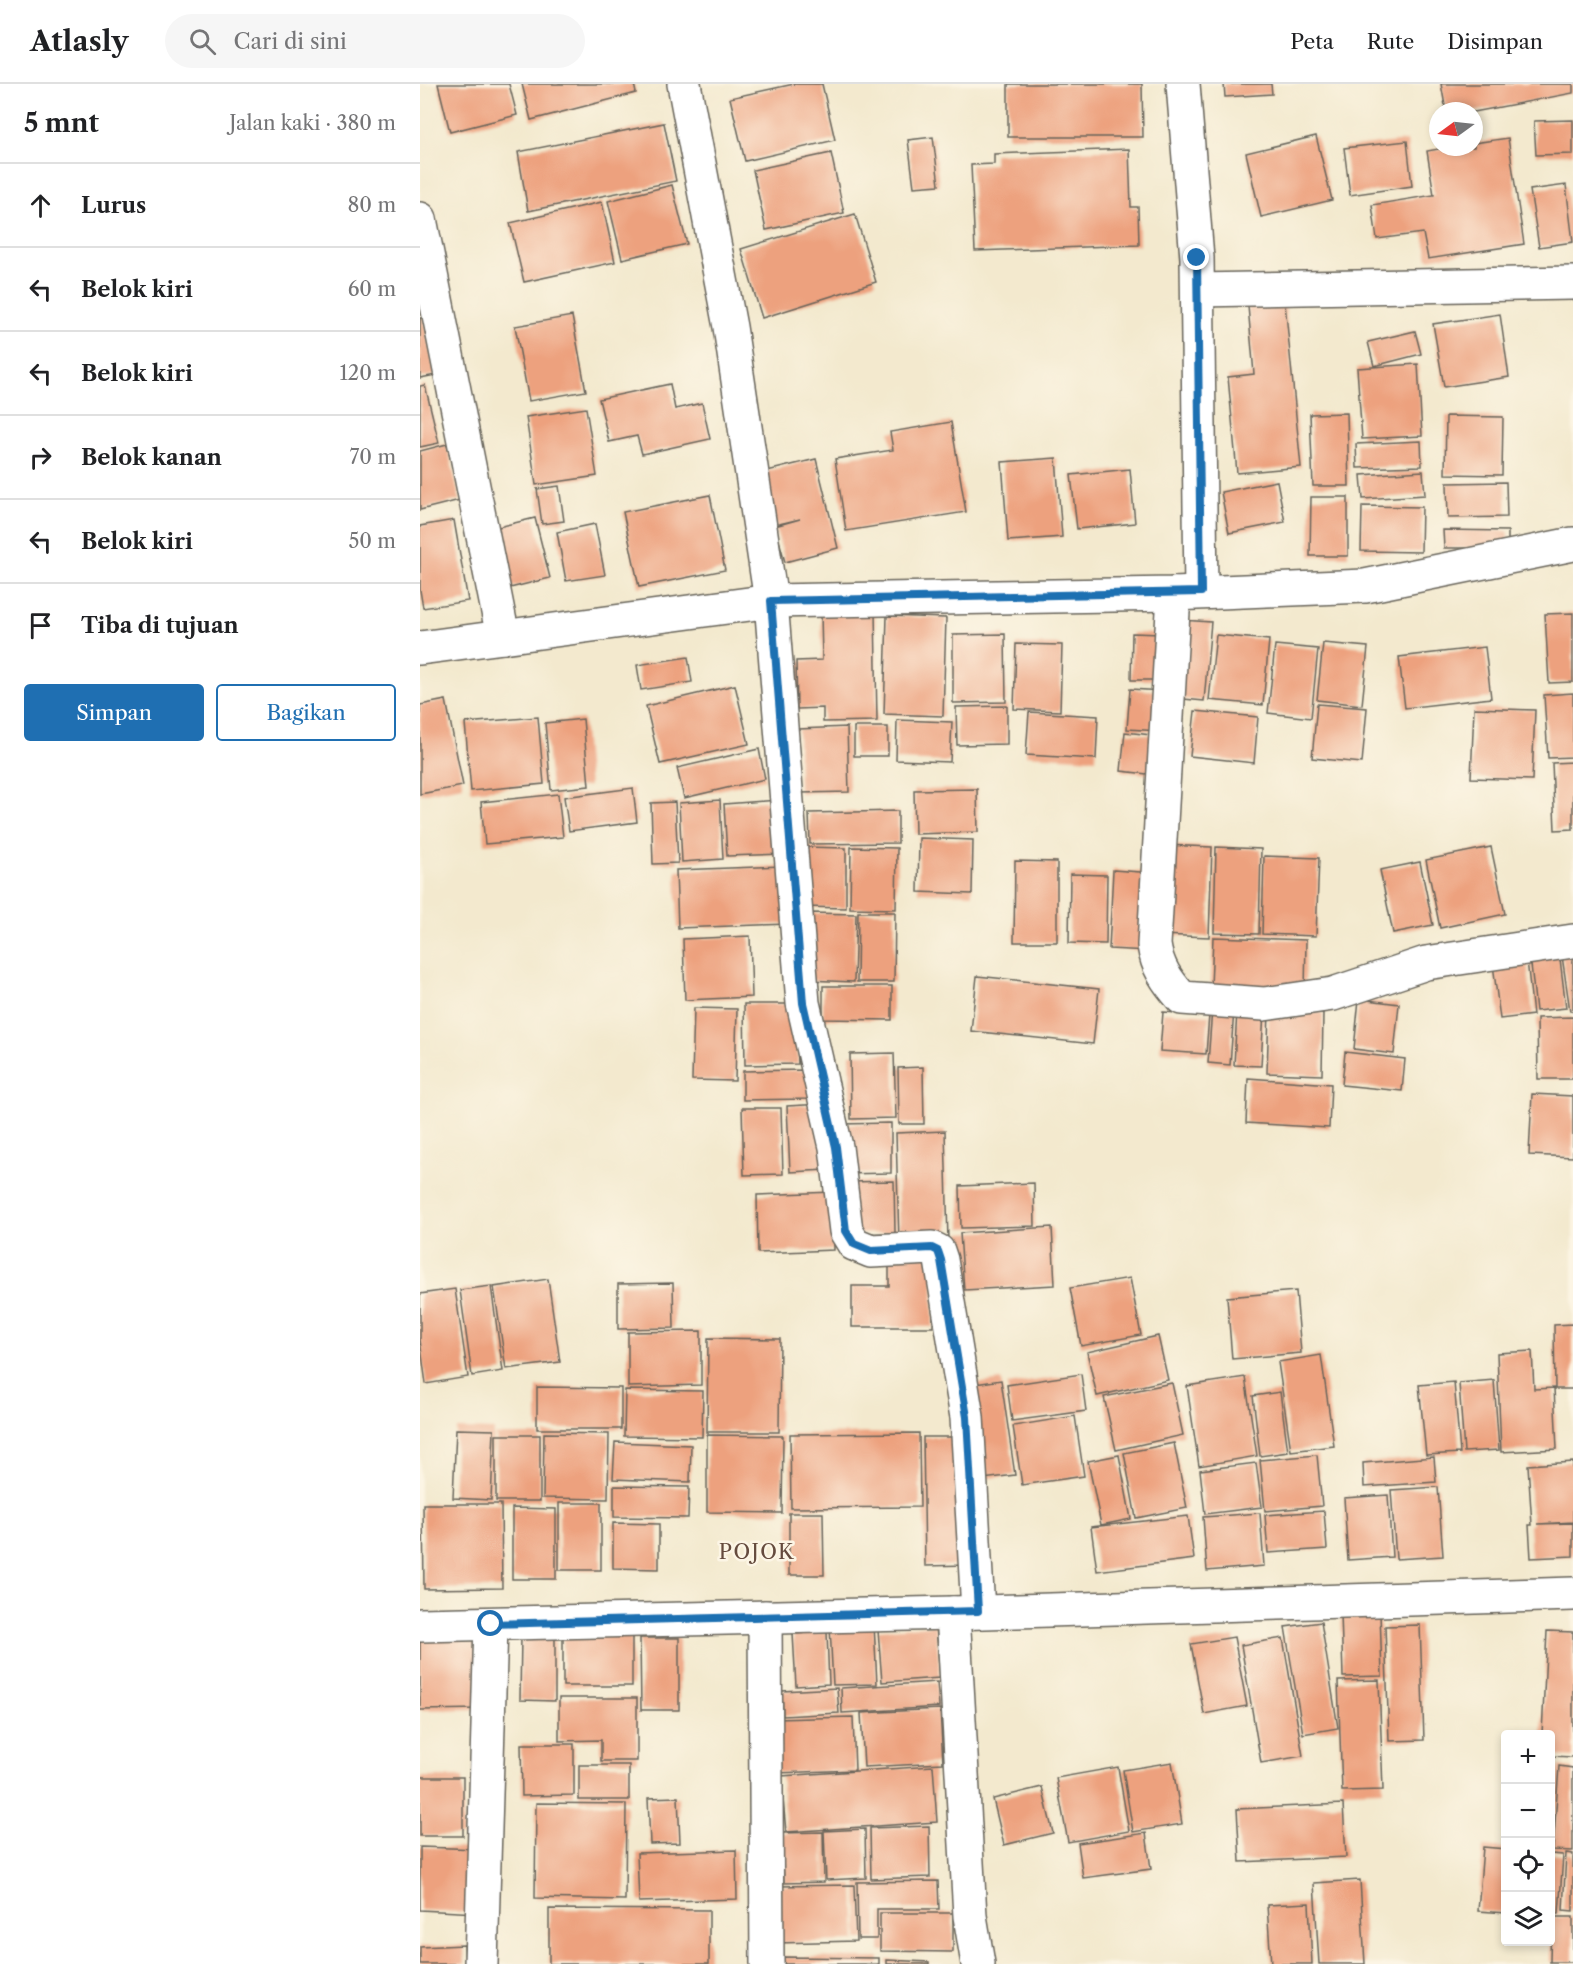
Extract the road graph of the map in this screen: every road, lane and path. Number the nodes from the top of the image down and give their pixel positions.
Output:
1 (684, 84) edge
2 (1184, 84) edge
3 (420, 219) edge
4 (1573, 283) edge
5 (1198, 290) junction
6 (1573, 544) edge
7 (1187, 593) junction
8 (771, 601) junction
9 (503, 637) junction
10 (420, 648) edge
11 (1573, 941) edge
12 (1573, 1594) edge
13 (966, 1612) junction
14 (765, 1617) junction
15 (491, 1624) junction
16 (420, 1625) edge
17 (481, 1964) edge
18 (766, 1964) edge
19 (978, 1964) edge

1 - 8 street
2 - 5 street
3 - 9 street
4 - 5 street
5 - 7 street
6 - 7 street
7 - 8 street
7 - 11 street
8 - 9 street
8 - 13 street
9 - 10 street
12 - 13 street
13 - 14 street
13 - 19 street
14 - 15 street
14 - 18 street
15 - 16 street
15 - 17 street

